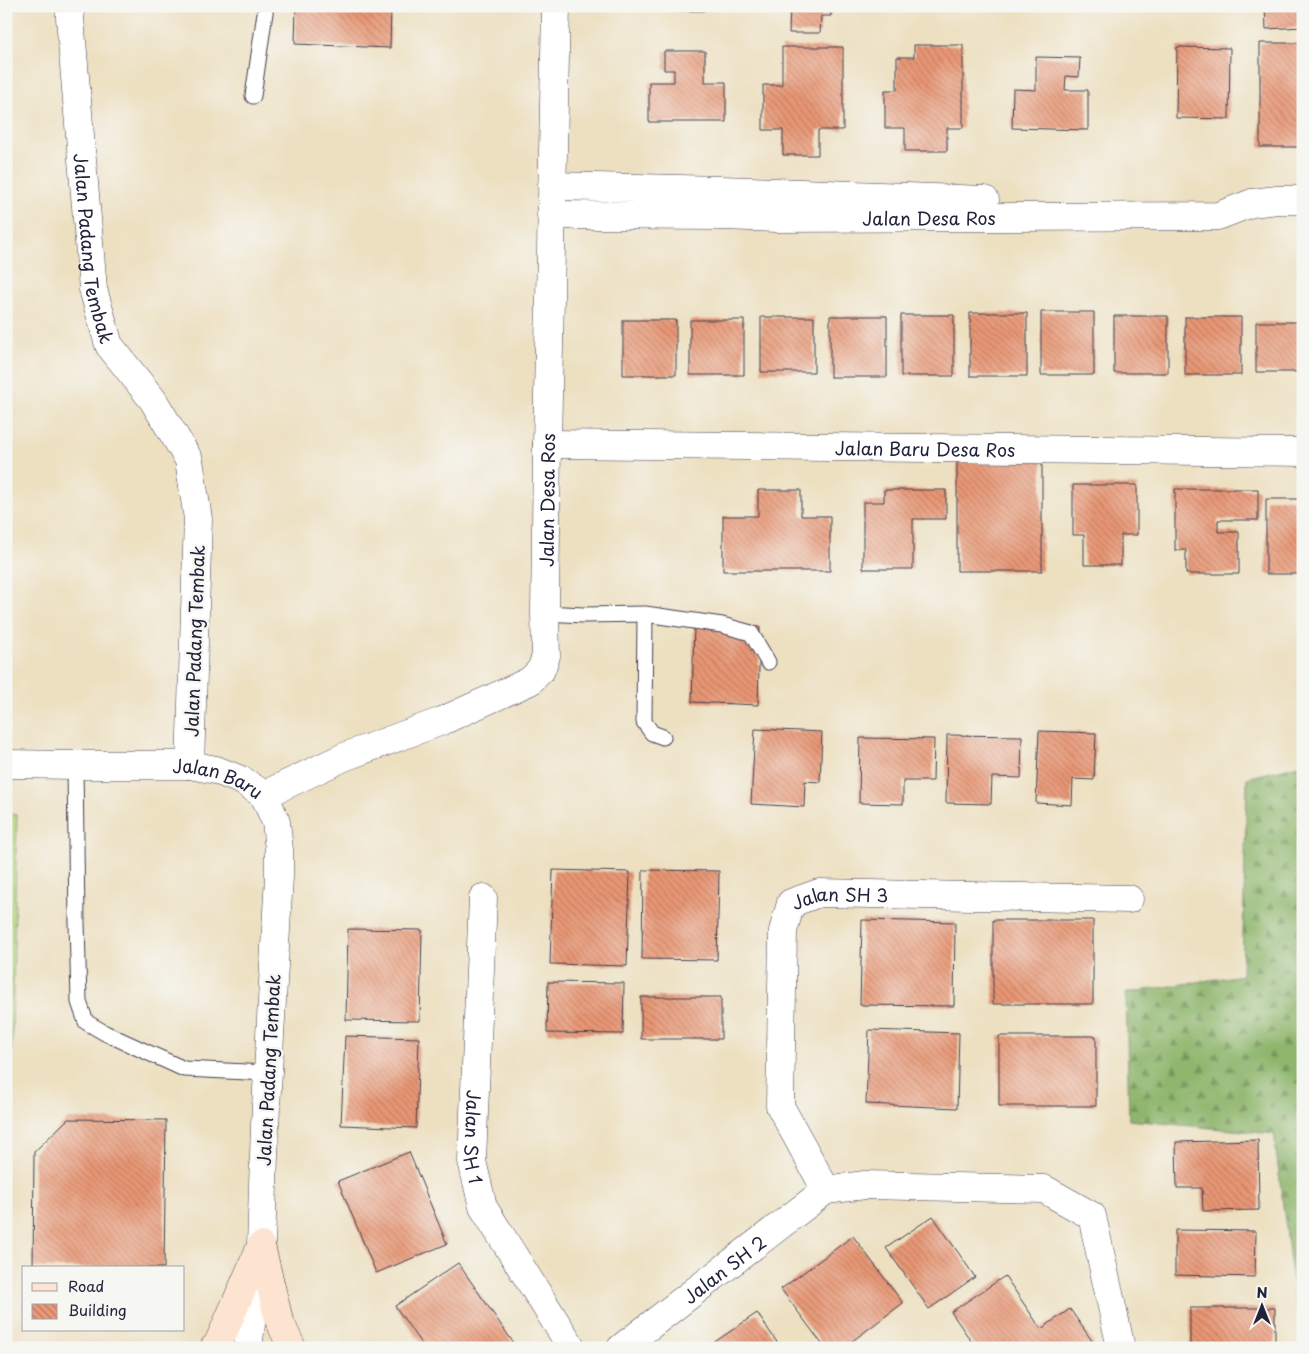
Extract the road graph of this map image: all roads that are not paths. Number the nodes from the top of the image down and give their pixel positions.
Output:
1 (69, 6) edge
2 (266, 6) edge
3 (556, 6) edge
4 (253, 96) dead end
5 (552, 186) junction
6 (988, 200) dead end
7 (1303, 200) edge
8 (722, 203) junction
9 (775, 205) junction
10 (551, 215) junction
11 (547, 444) junction
12 (1303, 452) edge
13 (544, 613) junction
14 (645, 614) junction
15 (768, 662) dead end
16 (442, 721) joint
17 (663, 737) dead end
18 (6, 764) edge
19 (75, 765) junction
20 (190, 765) junction
21 (264, 795) junction
22 (483, 898) dead end
23 (1129, 899) dead end
24 (268, 1073) junction
25 (826, 1190) junction
26 (261, 1246) junction
27 (214, 1348) edge
28 (248, 1348) edge
29 (292, 1348) edge
30 (572, 1348) edge
31 (621, 1348) edge
32 (1120, 1348) edge

1 - 20 street, Jalan Padang Tembak
2 - 4 lane
3 - 5 street, Jalan Desa Ros
5 - 8 street, Jalan Desa Ros
5 - 10 street, Jalan Desa Ros
6 - 9 street, Jalan Desa Ros
7 - 9 street, Jalan Desa Ros
8 - 9 street, Jalan Desa Ros
8 - 10 street, Jalan Desa Ros
10 - 11 street, Jalan Desa Ros
11 - 12 street, Jalan Baru Desa Ros
11 - 13 street, Jalan Desa Ros
13 - 14 lane
13 - 16 street, Jalan Desa Ros
14 - 15 lane
14 - 17 lane
16 - 21 street, Jalan Baru
18 - 19 street, Jalan Baru
19 - 20 street, Jalan Baru
19 - 24 lane
20 - 21 street, Jalan Baru
21 - 24 street, Jalan Padang Tembak
22 - 30 street, Jalan SH 1
23 - 25 street, Jalan SH 3
24 - 26 street, Jalan Padang Tembak
25 - 31 street, Jalan SH 2
25 - 32 street
26 - 27 main road
26 - 28 street, Jalan Padang Tembak
26 - 29 main road

